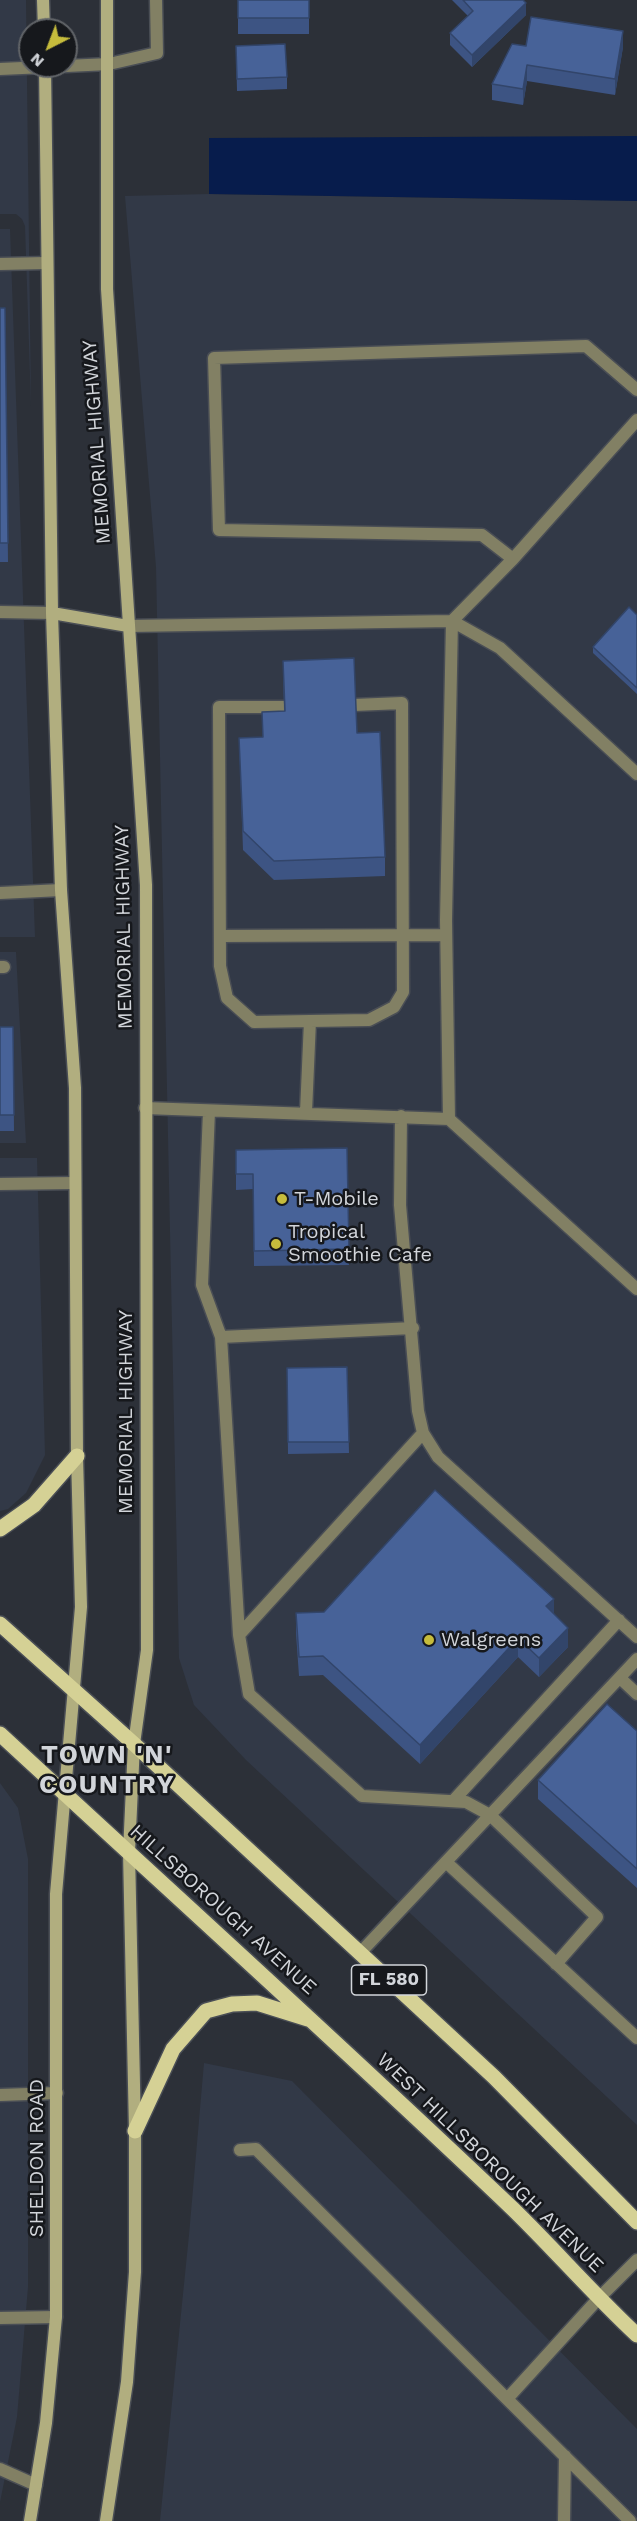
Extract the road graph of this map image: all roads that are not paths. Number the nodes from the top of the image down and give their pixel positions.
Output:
1 (43, 0) edge
2 (108, 0) edge
3 (156, 0) edge
4 (44, 18) edge
5 (109, 64) junction
6 (78, 65) edge
7 (18, 68) edge
8 (0, 69) edge
9 (45, 78) edge
10 (46, 263) junction
11 (0, 264) edge
12 (637, 390) edge
13 (637, 420) edge
14 (513, 559) junction
15 (0, 612) edge
16 (52, 613) junction
17 (452, 621) junction
18 (128, 626) junction
19 (354, 705) edge
20 (284, 707) edge
21 (637, 774) edge
22 (61, 890) junction
23 (0, 893) edge
24 (402, 935) junction
25 (446, 935) junction
26 (219, 936) junction
27 (310, 1021) junction
28 (145, 1108) junction
29 (209, 1112) junction
30 (306, 1112) junction
31 (401, 1116) junction
32 (449, 1119) junction
33 (74, 1183) junction
34 (1, 1186) edge
35 (637, 1289) edge
36 (413, 1328) junction
37 (221, 1337) junction
38 (423, 1433) junction
39 (77, 1456) junction
40 (0, 1529) edge
41 (619, 1620) junction
42 (0, 1624) edge
43 (238, 1635) junction
44 (637, 1637) edge
45 (637, 1659) edge
46 (620, 1678) junction
47 (75, 1689) junction
48 (637, 1694) edge
49 (0, 1734) edge
50 (135, 1744) junction
51 (65, 1794) junction
52 (453, 1802) junction
53 (490, 1815) junction
54 (129, 1852) junction
55 (447, 1863) junction
56 (360, 1953) junction
57 (556, 1964) junction
58 (313, 2020) junction
59 (637, 2038) edge
60 (57, 2093) junction
61 (0, 2095) edge
62 (135, 2131) junction
63 (240, 2150) dead end
64 (637, 2222) edge
65 (637, 2260) edge
66 (598, 2299) junction
67 (56, 2317) junction
68 (0, 2318) edge
69 (637, 2335) edge
70 (507, 2399) junction
71 (565, 2456) junction
72 (0, 2469) edge
73 (36, 2485) junction
74 (30, 2521) edge
75 (106, 2521) edge
76 (564, 2521) edge
77 (630, 2521) edge

1 - 4 main road
2 - 5 main road, MEMORIAL HIGHWAY
3 - 5 street
5 - 6 street
5 - 18 main road, MEMORIAL HIGHWAY
7 - 8 street
9 - 10 main road
10 - 11 street
10 - 16 main road
12 - 14 street
13 - 14 street
14 - 17 street
15 - 16 street
16 - 18 main road
16 - 22 main road
17 - 18 street
17 - 21 street
17 - 25 street
18 - 28 main road, MEMORIAL HIGHWAY
19 - 24 street
20 - 26 street
22 - 23 street
22 - 33 main road
24 - 25 street
24 - 26 street
24 - 27 street
25 - 32 street
26 - 27 street
27 - 30 street
28 - 29 street
28 - 50 main road, MEMORIAL HIGHWAY
29 - 30 street
29 - 37 street
30 - 31 street
31 - 32 street
31 - 36 street
32 - 35 street
33 - 34 street
33 - 39 main road
36 - 37 street
36 - 38 street
37 - 43 street
38 - 41 street
38 - 43 street
39 - 40 main road
39 - 47 main road
41 - 44 street
41 - 52 street
42 - 47 main road, FL 580
43 - 52 street
45 - 46 street
46 - 48 street
46 - 53 street
47 - 50 main road, FL 580
47 - 51 main road
49 - 51 main road, HILLSBOROUGH AVENUE
50 - 54 main road, MEMORIAL HIGHWAY
50 - 56 main road, FL 580
51 - 54 main road, HILLSBOROUGH AVENUE
51 - 60 main road, SHELDON ROAD
52 - 53 street
53 - 55 street
53 - 57 street
54 - 58 main road, HILLSBOROUGH AVENUE
54 - 62 main road
55 - 56 street
55 - 57 street
56 - 64 main road, FL 580
57 - 59 street
58 - 62 main road
58 - 66 main road, WEST HILLSBOROUGH AVENUE
60 - 61 street
60 - 67 main road, SHELDON ROAD
62 - 75 main road
63 - 70 street
65 - 66 street
66 - 69 main road, WEST HILLSBOROUGH AVENUE
66 - 70 street
67 - 68 street
67 - 73 main road, SHELDON ROAD
70 - 71 street
71 - 76 street
71 - 77 street
72 - 73 street
73 - 74 main road, SHELDON ROAD

